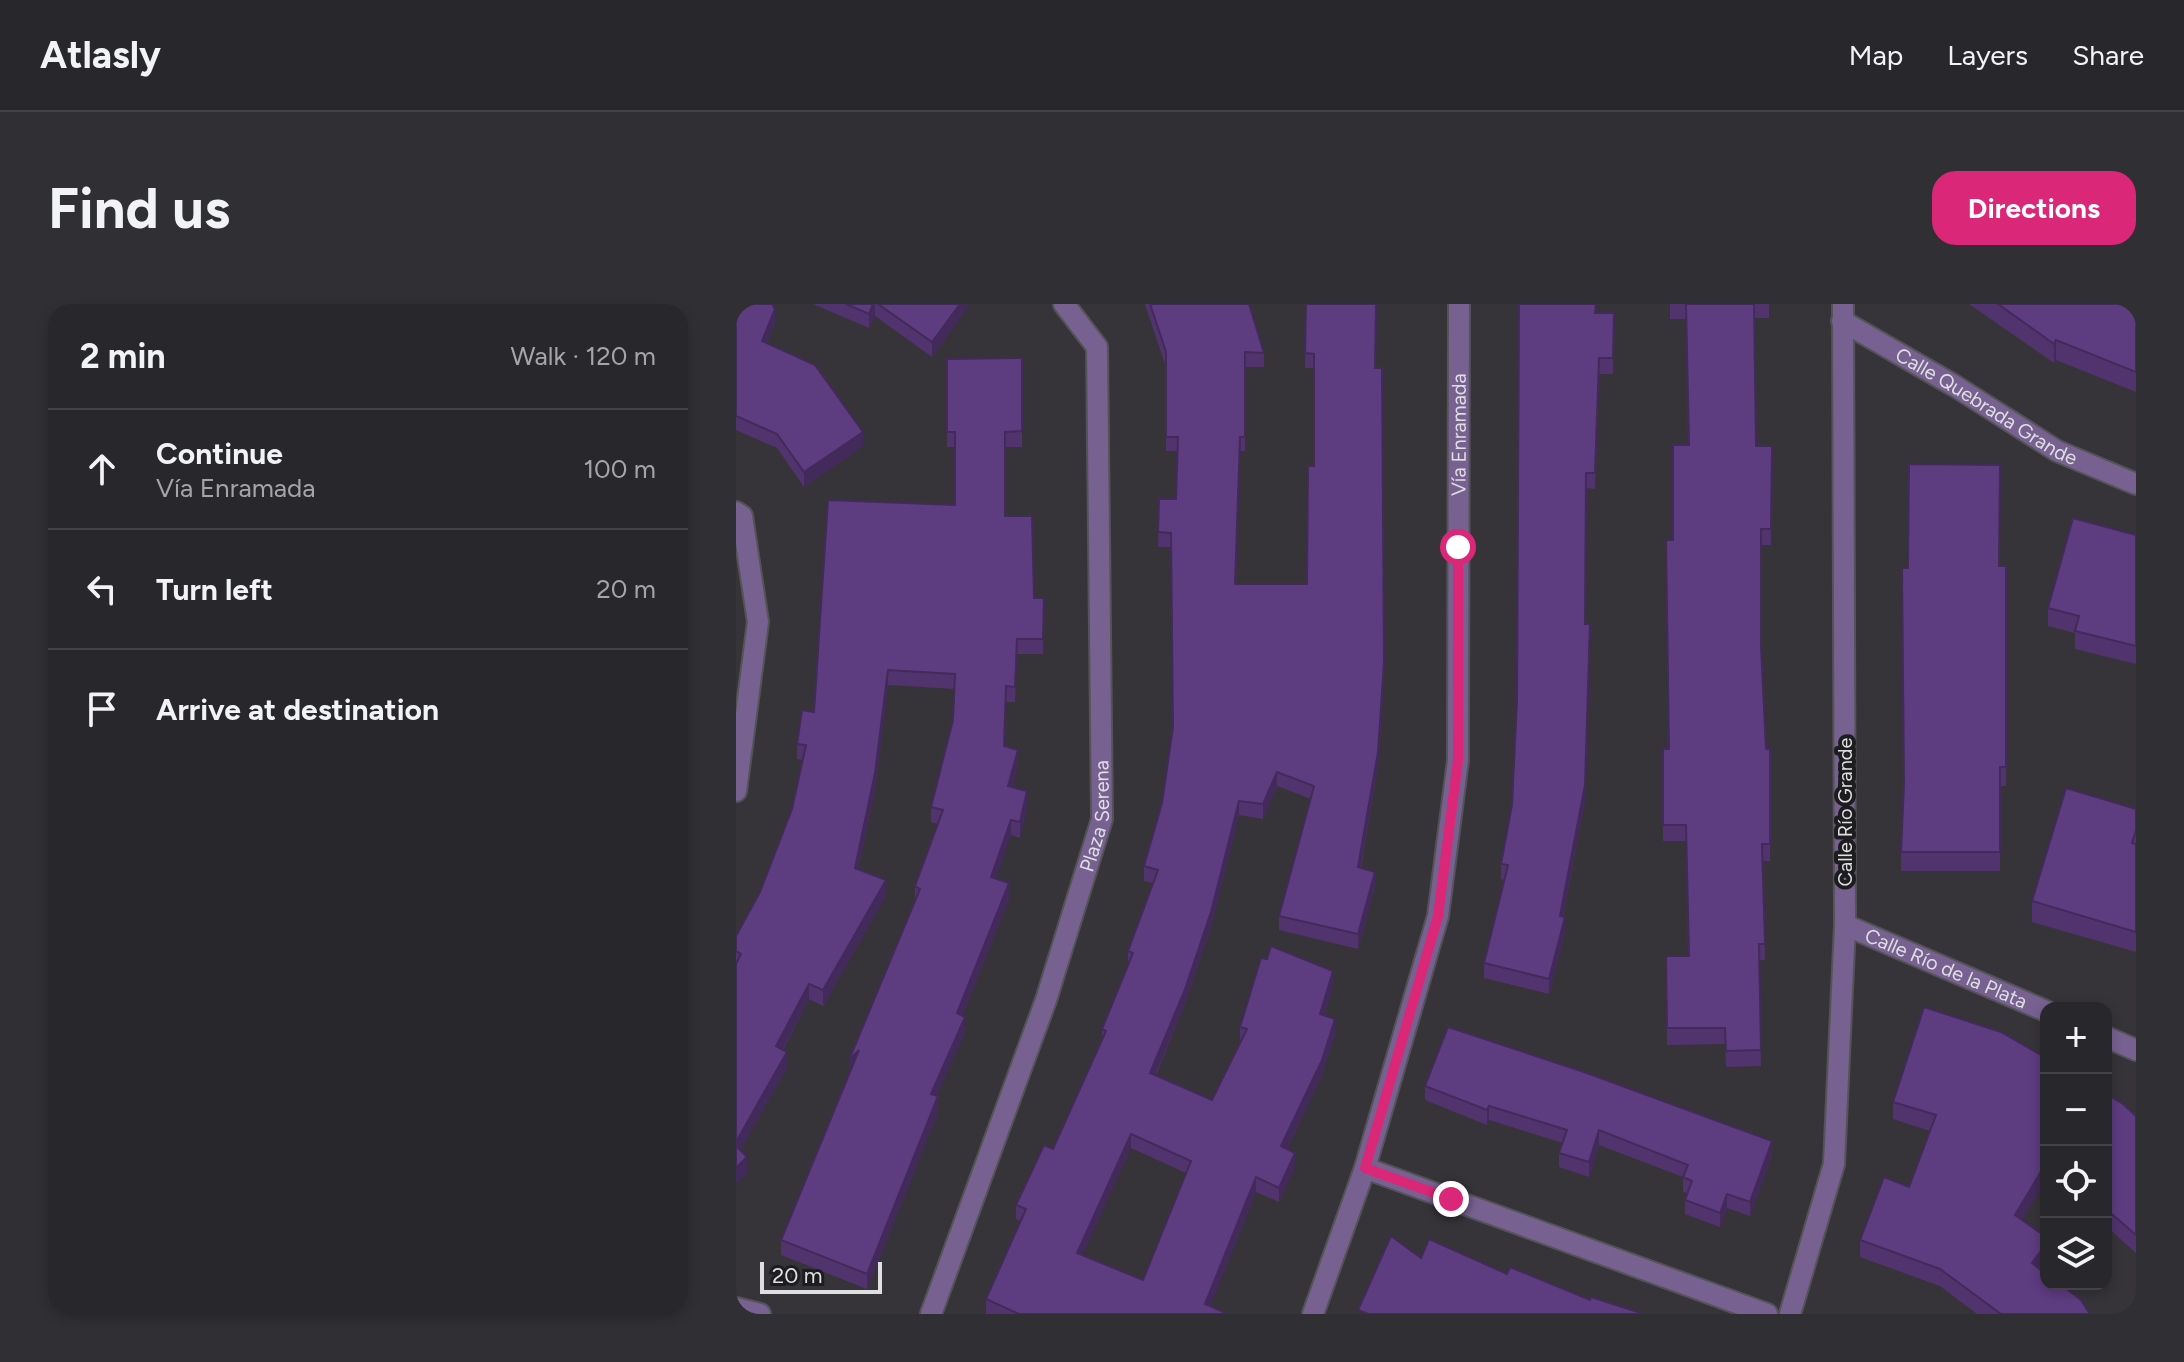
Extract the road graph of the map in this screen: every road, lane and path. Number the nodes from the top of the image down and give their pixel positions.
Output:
1 (1064, 304) edge
2 (1459, 304) edge
3 (1842, 313) edge
4 (2136, 484) edge
5 (736, 512) edge
6 (736, 791) edge
7 (1845, 925) junction
8 (2040, 1008) edge
9 (2112, 1040) edge
10 (2136, 1050) edge
11 (1365, 1168) junction
12 (736, 1308) edge
13 (760, 1314) edge
14 (931, 1314) edge
15 (1313, 1314) edge
16 (1767, 1314) edge
17 (1790, 1314) edge

1 - 14 street, Plaza Serena
2 - 11 street, Vía Enramada
3 - 4 street, Calle Quebrada Grande
3 - 7 street, Calle Río Grande
5 - 6 street
7 - 8 street, Calle Río de la Plata
7 - 17 street, Calle Río Grande
9 - 10 street
11 - 15 street, Vía Enramada
11 - 16 street
12 - 13 street

